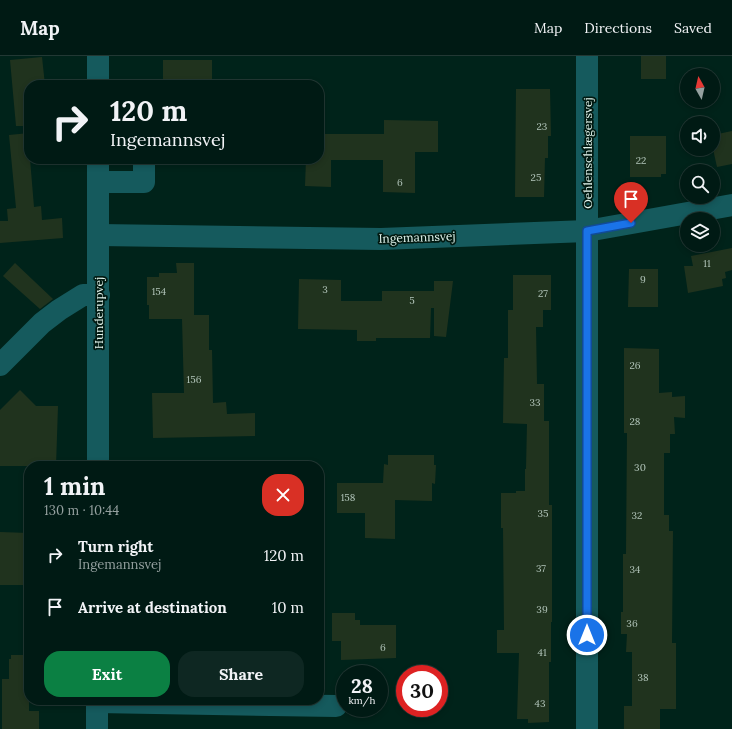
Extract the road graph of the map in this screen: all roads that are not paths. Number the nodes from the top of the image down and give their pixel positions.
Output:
1 (98, 56) edge
2 (587, 56) edge
3 (98, 80) edge
4 (98, 164) edge
5 (144, 164) edge
6 (98, 182) junction
7 (732, 205) edge
8 (587, 231) junction
9 (99, 236) junction
10 (99, 295) junction
11 (0, 365) edge
12 (98, 461) edge
13 (97, 705) edge
14 (288, 705) edge
15 (336, 706) dead end
16 (97, 729) edge
17 (587, 729) edge

1 - 3 street
2 - 8 street, Oehlenschlægersvej
4 - 6 street, Hunderupvej
5 - 6 street
6 - 9 street, Hunderupvej
7 - 8 street, Ingemannsvej
8 - 9 street, Ingemannsvej
8 - 17 street, Oehlenschlægersvej
9 - 10 street, Hunderupvej
10 - 11 street
10 - 12 street, Hunderupvej
13 - 16 street
14 - 15 street

